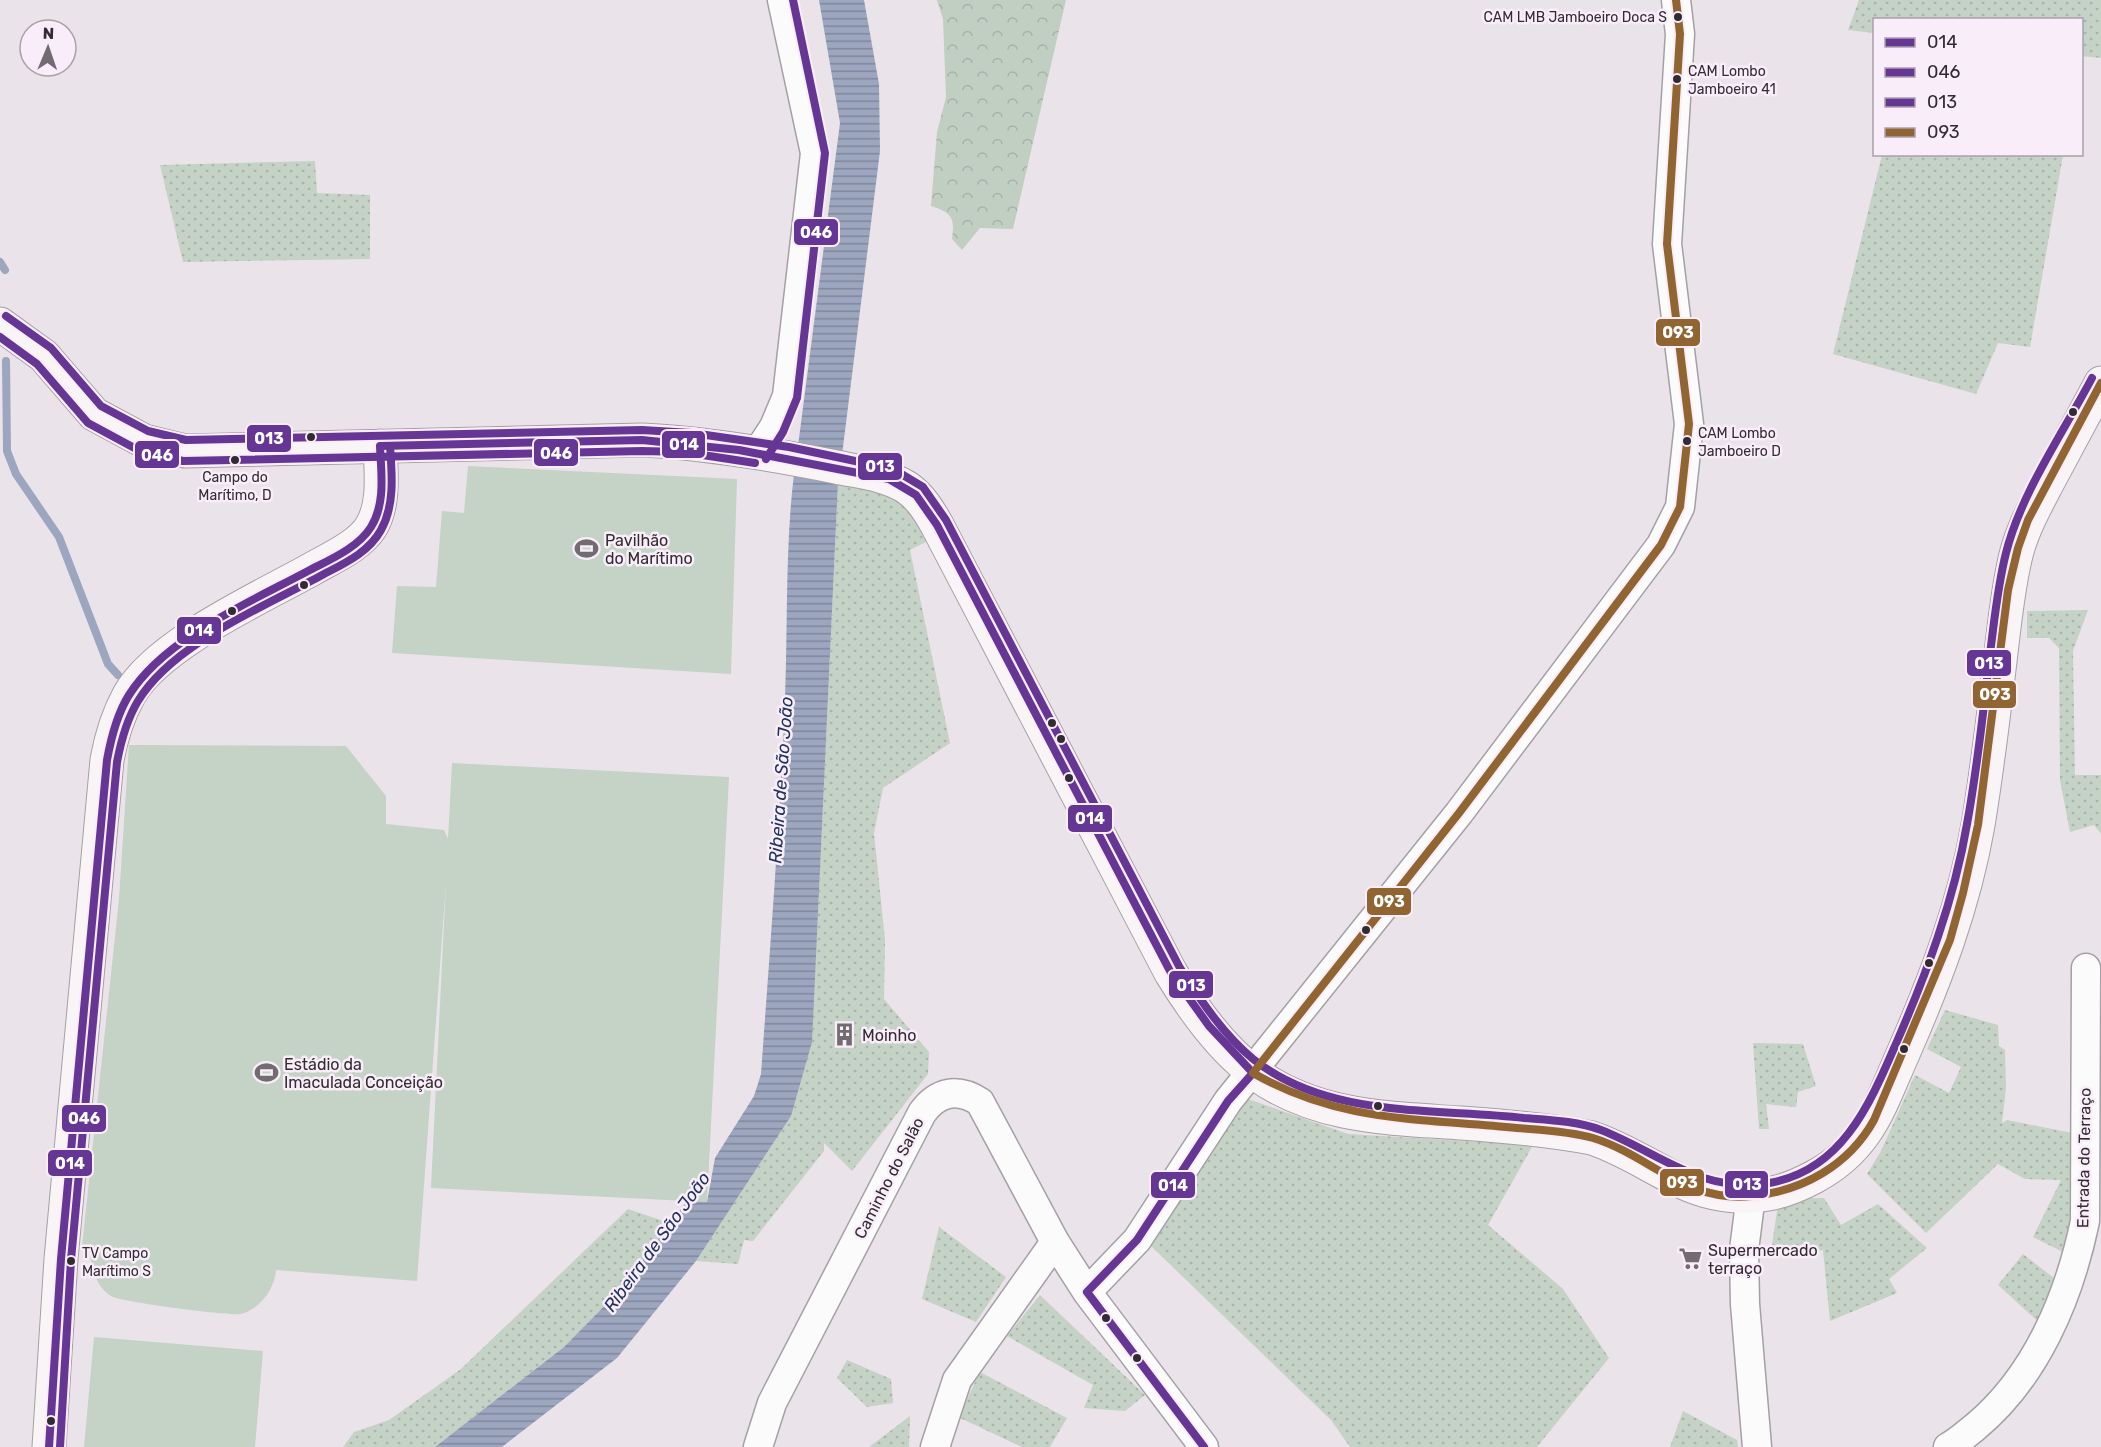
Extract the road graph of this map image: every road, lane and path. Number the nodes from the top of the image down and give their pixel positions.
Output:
1 (782, 0) edge
2 (1676, 0) edge
3 (0, 324) edge
4 (2101, 383) edge
5 (380, 446) junction
6 (757, 453) junction
7 (2086, 968) dead end
8 (1253, 1072) junction
9 (1751, 1195) junction
10 (1055, 1242) junction
11 (1087, 1292) junction
12 (49, 1447) edge
13 (758, 1447) edge
14 (935, 1447) edge
15 (1204, 1447) edge
16 (1757, 1447) edge
17 (1948, 1447) edge

1 - 6 street
2 - 8 street
3 - 5 main road
4 - 9 main road
5 - 6 main road
5 - 12 main road
6 - 8 main road
7 - 17 street, Entrada do Terraço
8 - 9 main road
8 - 11 street
9 - 16 street
10 - 11 street, Caminho do Salão
10 - 13 street, Caminho do Salão
10 - 14 street
11 - 15 street, Caminho do Salão

